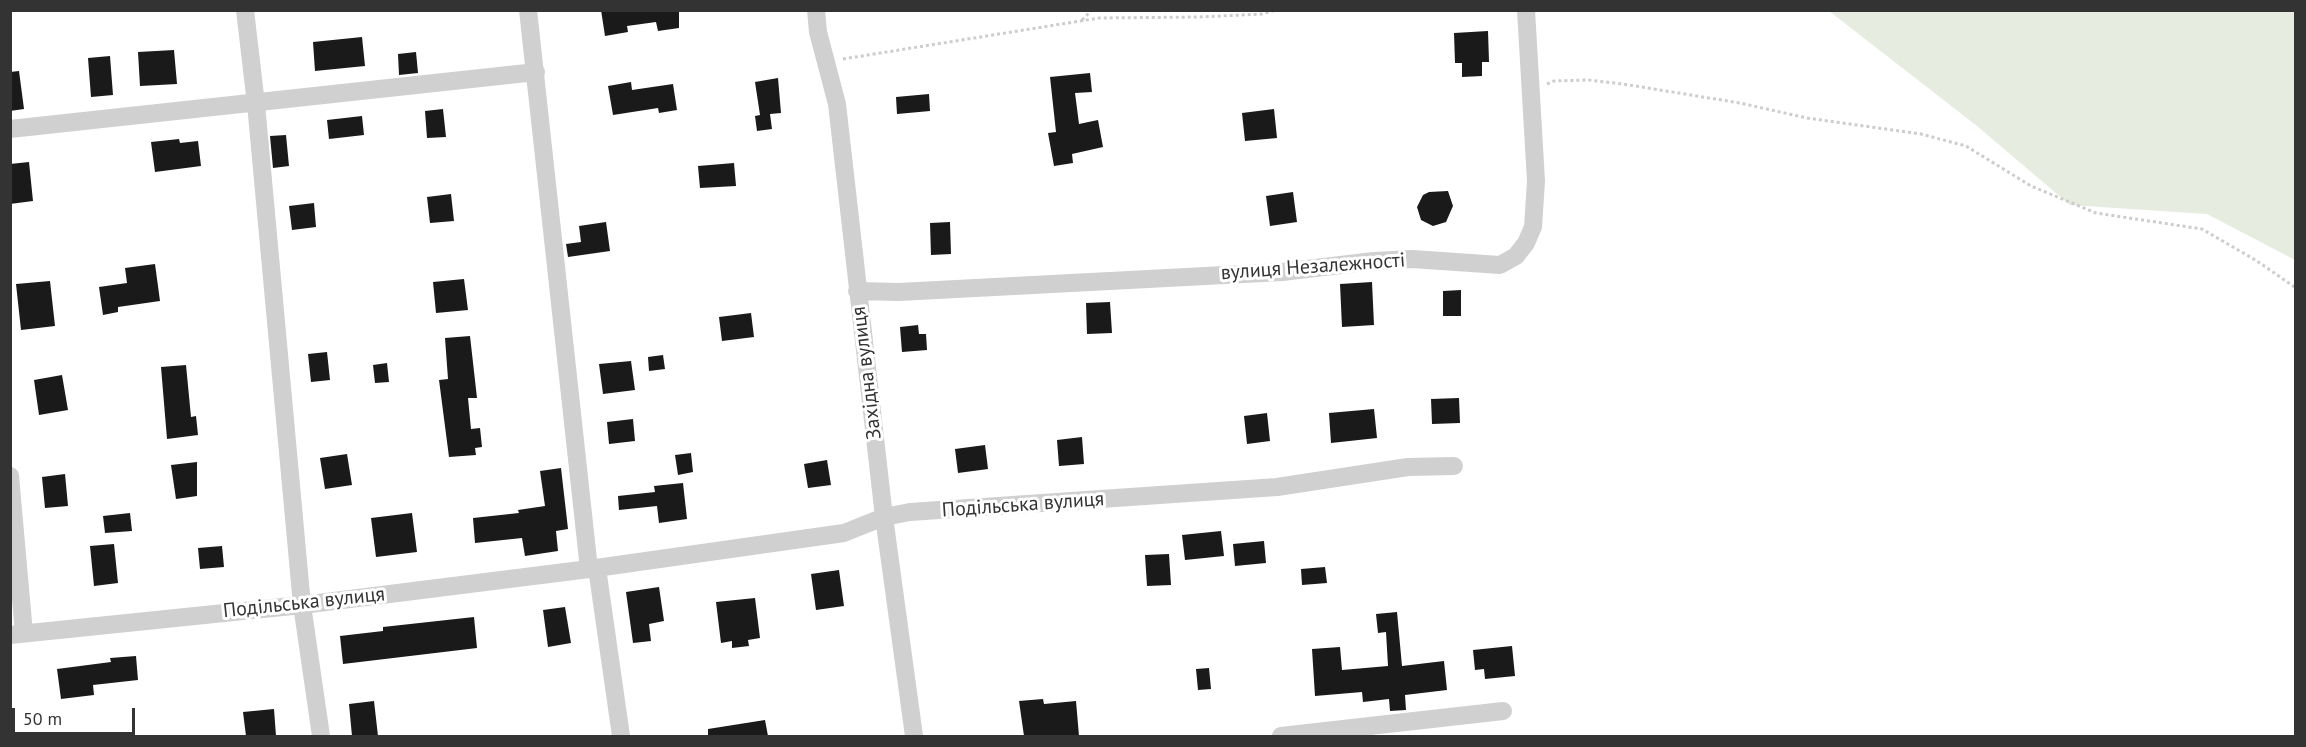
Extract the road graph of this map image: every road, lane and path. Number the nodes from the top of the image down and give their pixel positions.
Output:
1 (245, 10) edge
2 (528, 10) edge
3 (816, 10) edge
4 (1092, 10) edge
5 (1276, 10) edge
6 (1526, 10) edge
7 (1081, 22) junction
8 (826, 62) junction
9 (536, 72) junction
10 (1531, 97) junction
11 (256, 104) junction
12 (10, 129) edge
13 (2295, 288) edge
14 (857, 291) junction
15 (1454, 466) dead end
16 (10, 477) edge
17 (884, 517) junction
18 (593, 568) junction
19 (302, 605) junction
20 (17, 634) edge
21 (1503, 711) dead end
22 (1338, 733) edge
23 (321, 736) edge
24 (621, 736) edge
25 (914, 736) edge
26 (1281, 736) edge

1 - 11 street
2 - 9 street
3 - 8 street, Західна вулиця
4 - 7 path
5 - 7 path
6 - 10 street, вулиця Незалежності
7 - 8 path
8 - 14 street, Західна вулиця
9 - 11 street
9 - 18 street
10 - 13 path
10 - 14 street, вулиця Незалежності
11 - 12 street
11 - 19 street
14 - 17 street, Західна вулиця
15 - 17 street, Подільська вулиця
16 - 20 street
17 - 18 street, Подільська вулиця
17 - 25 street, Західна вулиця
18 - 19 street, Подільська вулиця
18 - 24 street
19 - 20 street, Подільська вулиця
19 - 23 street
21 - 22 street
22 - 26 street

